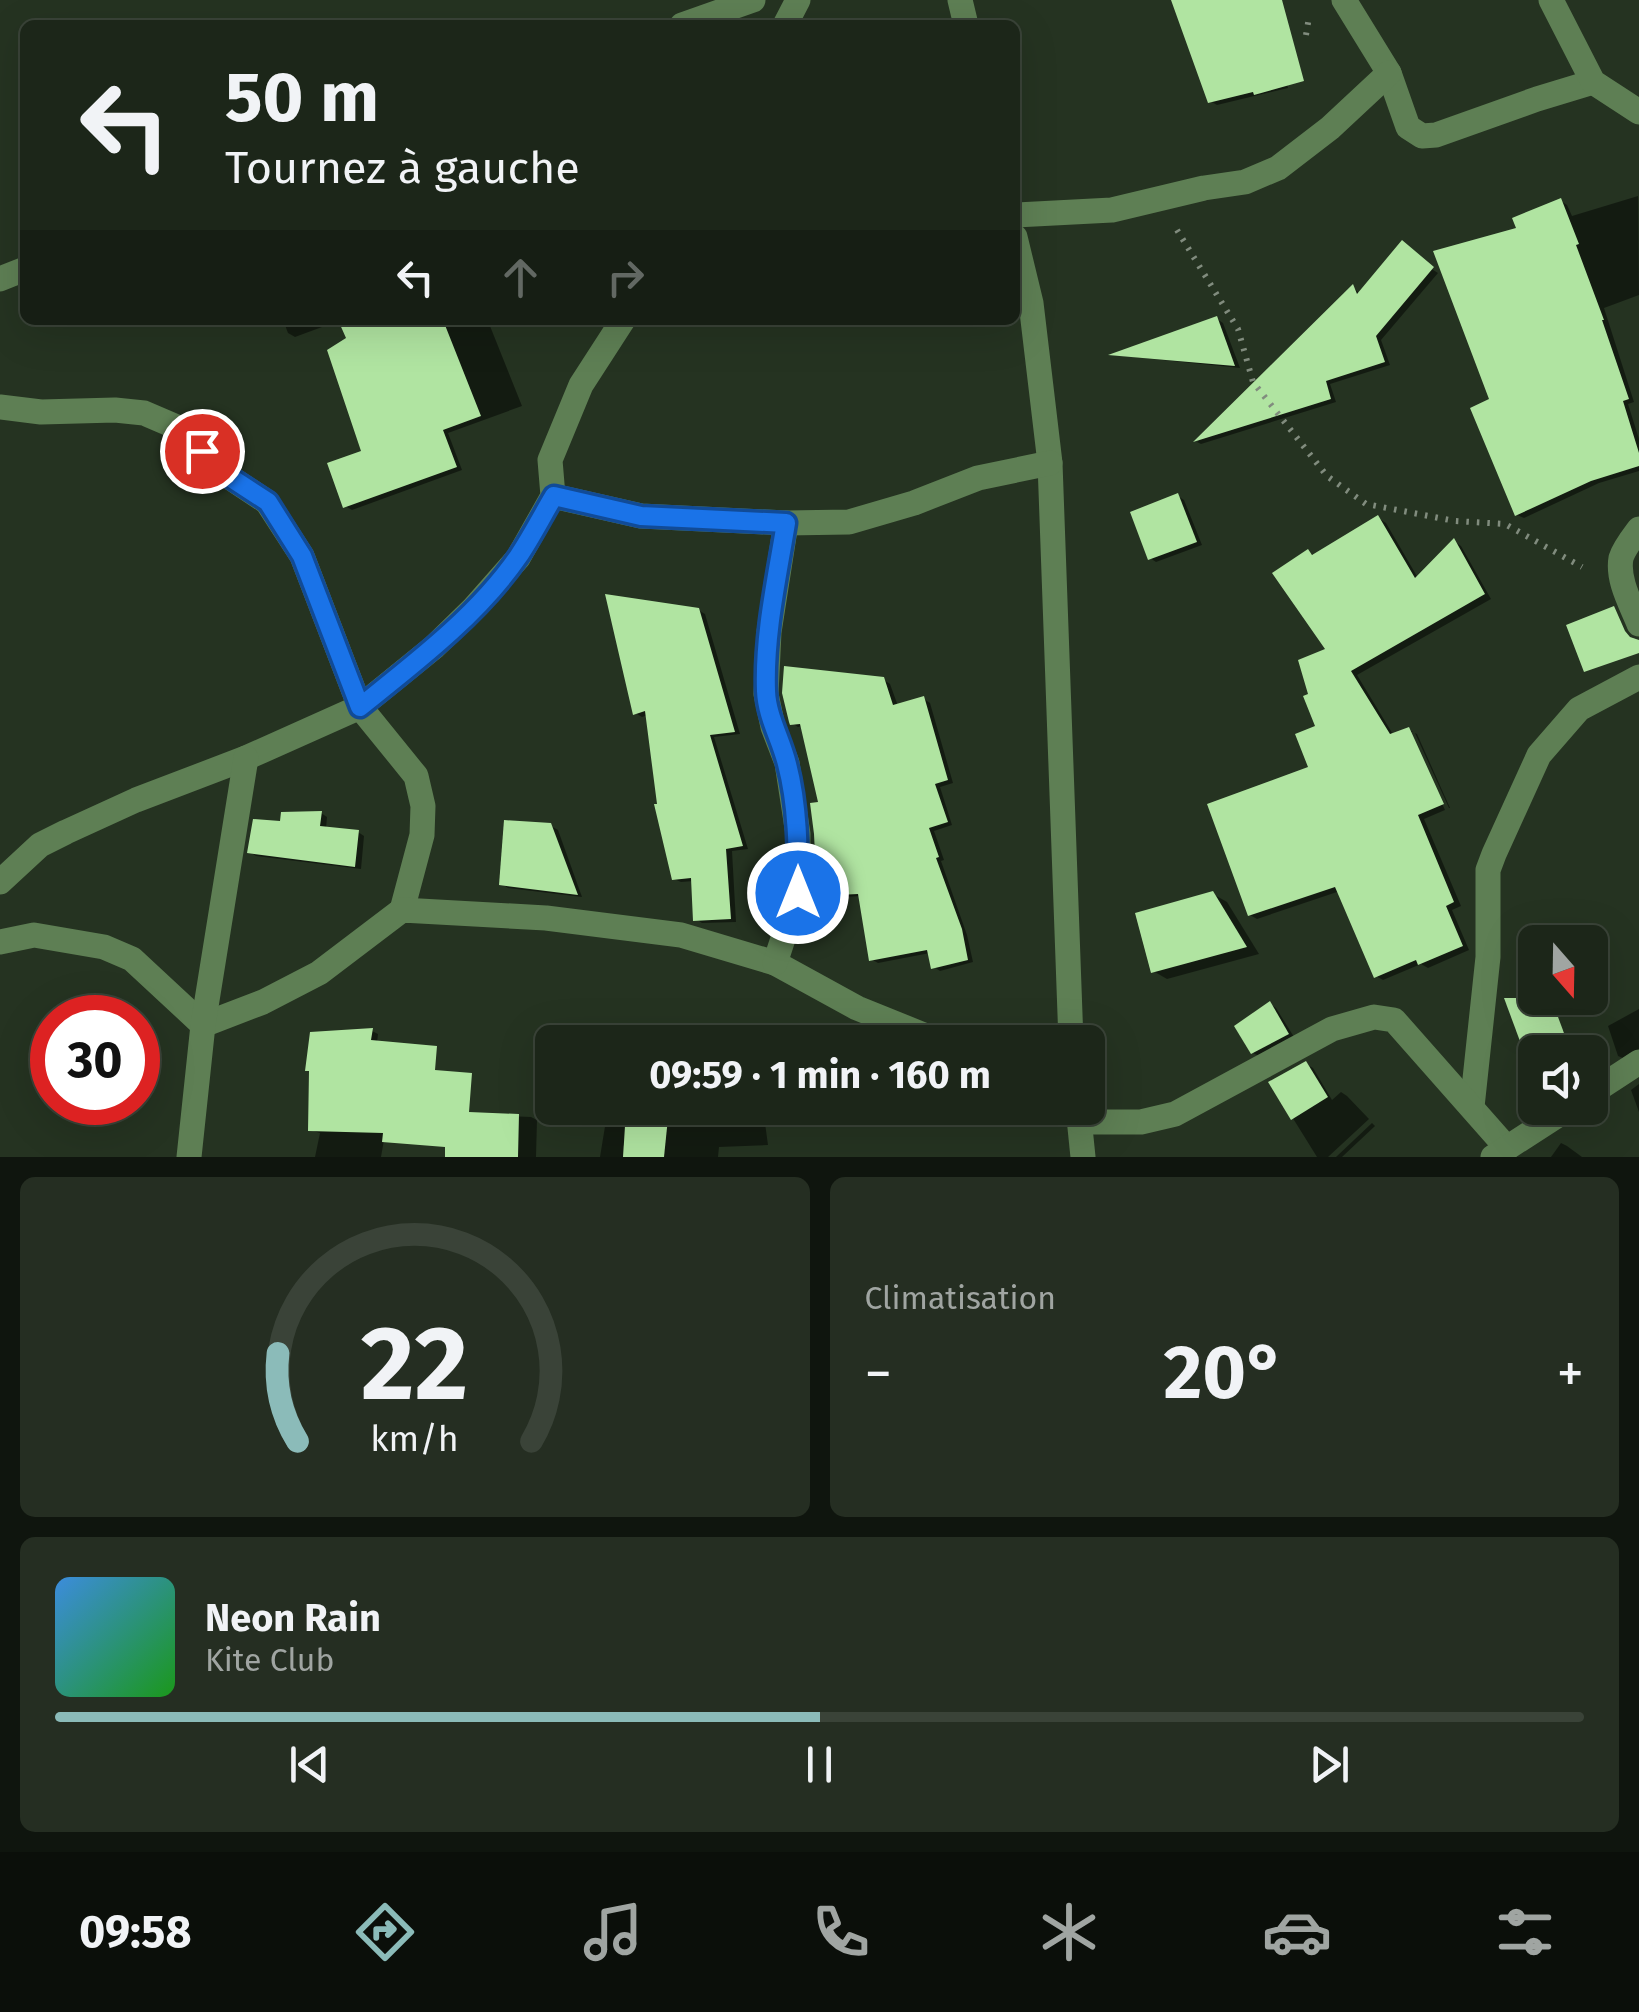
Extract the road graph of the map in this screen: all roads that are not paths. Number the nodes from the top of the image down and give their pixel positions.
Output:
1 (753, 0) edge
2 (1344, 0) edge
3 (1551, 0) edge
4 (696, 20) edge
5 (1389, 73) junction
6 (1593, 82) junction
7 (1639, 112) edge
8 (1020, 216) edge
9 (1020, 260) edge
10 (620, 325) edge
11 (0, 408) edge
12 (1050, 463) junction
13 (554, 496) junction
14 (786, 523) junction
15 (1639, 529) edge
16 (1639, 624) edge
17 (1639, 677) edge
18 (360, 707) junction
19 (246, 758) junction
20 (0, 882) edge
21 (402, 910) junction
22 (0, 942) edge
23 (776, 962) junction
24 (203, 1025) junction
25 (900, 1025) edge
26 (1070, 1025) edge
27 (1639, 1062) edge
28 (1608, 1082) edge
29 (1472, 1107) junction
30 (1105, 1118) edge
31 (1080, 1125) edge
32 (1542, 1125) edge
33 (1500, 1152) edge
34 (195, 1153) edge
35 (1083, 1157) edge

1 - 4 street
2 - 5 street
3 - 6 street
5 - 6 street
5 - 8 street
6 - 7 street
9 - 12 street
10 - 13 street
11 - 18 street
12 - 14 street
12 - 26 street
13 - 14 street
13 - 18 street
14 - 23 street
15 - 16 street
17 - 29 street
18 - 19 street
18 - 21 street
19 - 20 street
19 - 24 street
21 - 23 street
21 - 24 street
22 - 24 street
23 - 25 street
24 - 34 street
27 - 28 street
29 - 30 street
29 - 33 street
31 - 35 street
32 - 33 street

